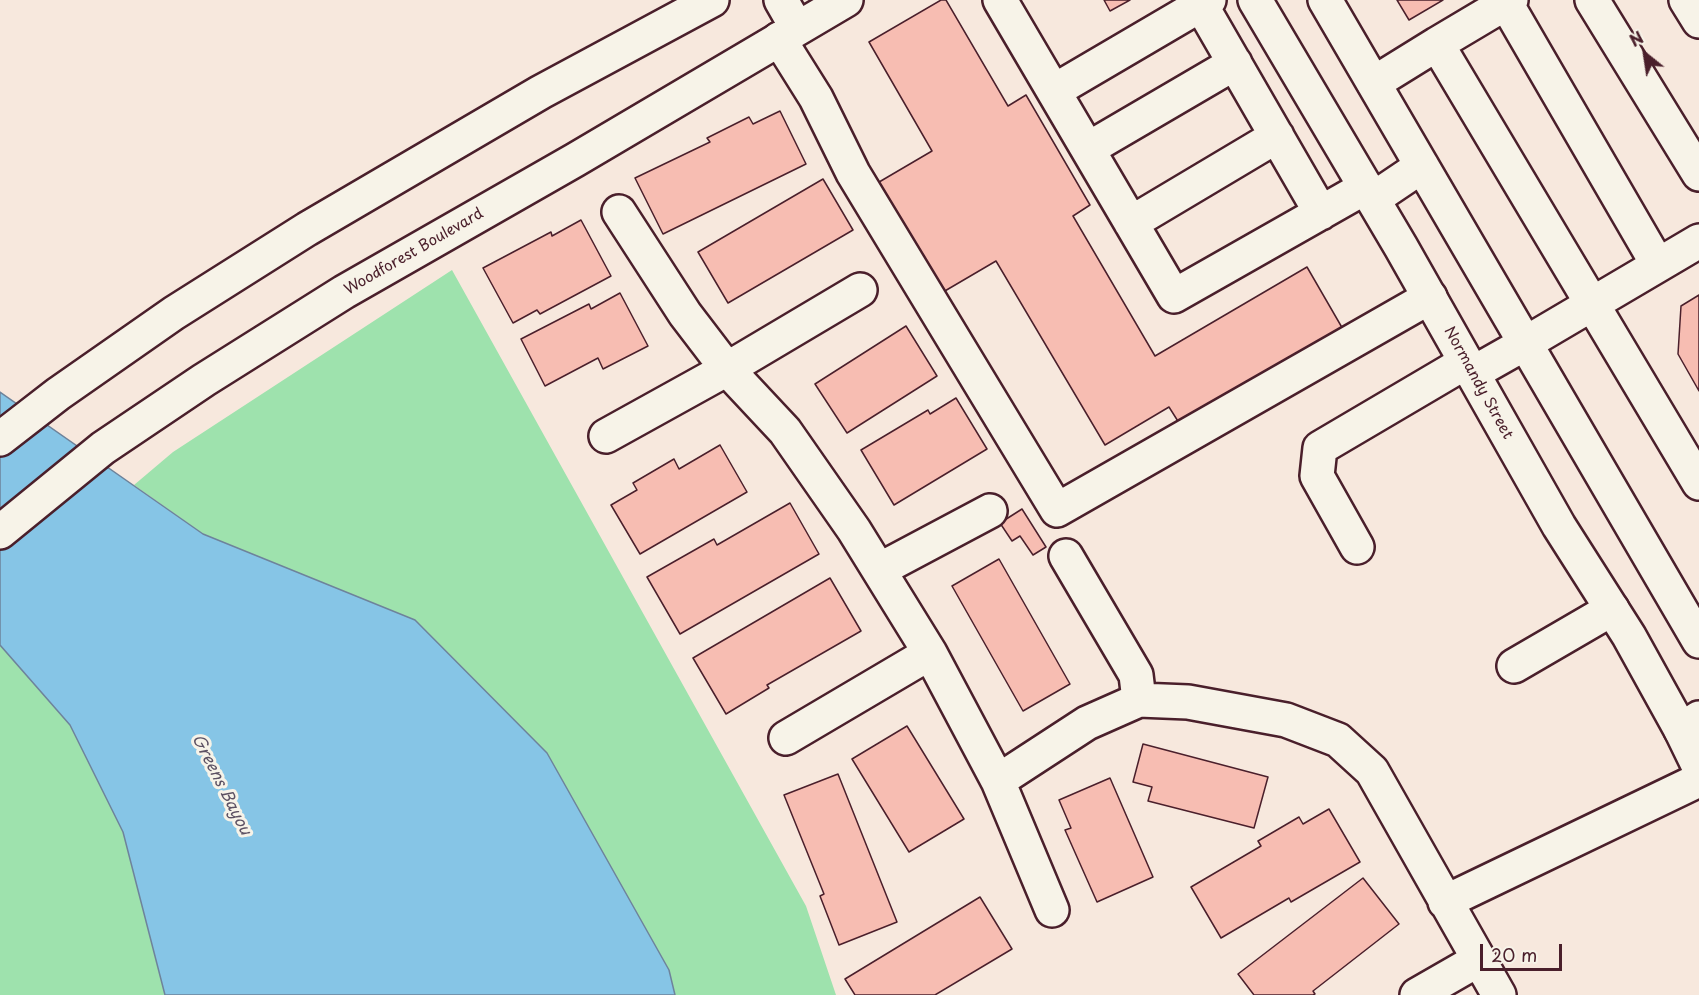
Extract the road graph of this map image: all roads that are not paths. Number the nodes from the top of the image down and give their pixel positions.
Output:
1 (712, 0) edge
2 (782, 0) edge
3 (846, 0) edge
4 (1000, 0) edge
5 (1255, 0) edge
6 (1325, 0) edge
7 (1592, 0) edge
8 (1686, 0) edge
9 (1205, 2) edge
10 (1508, 2) edge
11 (1699, 21) edge
12 (788, 33) junction
13 (1437, 44) junction
14 (1234, 63) junction
15 (1374, 83) junction
16 (1054, 91) junction
17 (1276, 136) junction
18 (1088, 149) junction
19 (1422, 166) junction
20 (1699, 174) edge
21 (1369, 193) junction
22 (619, 212) dead end
23 (1321, 213) junction
24 (1131, 223) junction
25 (1699, 241) edge
26 (1658, 266) junction
27 (860, 290) dead end
28 (1430, 297) junction
29 (1591, 305) junction
30 (1526, 343) junction
31 (1469, 368) junction
32 (727, 369) junction
33 (606, 436) dead end
34 (0, 439) edge
35 (1699, 483) edge
36 (990, 511) dead end
37 (0, 532) edge
38 (1357, 547) dead end
39 (1066, 556) dead end
40 (879, 570) junction
41 (1612, 609) junction
42 (1699, 641) edge
43 (930, 653) junction
44 (1514, 666) dead end
45 (1139, 700) junction
46 (1690, 724) edge
47 (786, 738) dead end
48 (1699, 767) edge
49 (1699, 780) edge
50 (998, 781) junction
51 (1445, 902) junction
52 (1052, 910) dead end
53 (1478, 960) junction
54 (1417, 995) edge
55 (1498, 995) edge

1 - 34 main road
2 - 12 main road
3 - 12 main road, Woodforest Boulevard
4 - 16 main road
5 - 21 main road, Normandy Street
6 - 15 main road
7 - 20 main road
8 - 11 main road
9 - 14 main road
9 - 16 main road
10 - 13 main road
10 - 26 main road
12 - 28 main road
12 - 37 main road, Woodforest Boulevard
13 - 15 main road
13 - 29 main road
14 - 17 main road
14 - 18 main road
15 - 19 main road
16 - 18 main road
17 - 23 main road
17 - 24 main road
18 - 24 main road
19 - 21 main road
19 - 30 main road
21 - 23 main road
21 - 28 main road, Normandy Street
22 - 32 main road
23 - 24 main road
25 - 26 main road
26 - 29 main road
27 - 32 main road
28 - 31 main road, Normandy Street
29 - 30 main road
29 - 35 main road
30 - 31 main road
30 - 42 main road
31 - 38 main road
31 - 41 main road, Normandy Street
32 - 33 main road
32 - 40 main road
36 - 40 main road
39 - 45 main road
40 - 43 main road
41 - 44 main road
41 - 46 main road, Normandy Street
43 - 47 main road
43 - 50 main road
45 - 50 main road
45 - 51 main road
46 - 48 main road, Normandy Street
49 - 51 main road
50 - 52 main road
51 - 53 main road
53 - 54 main road
53 - 55 main road

